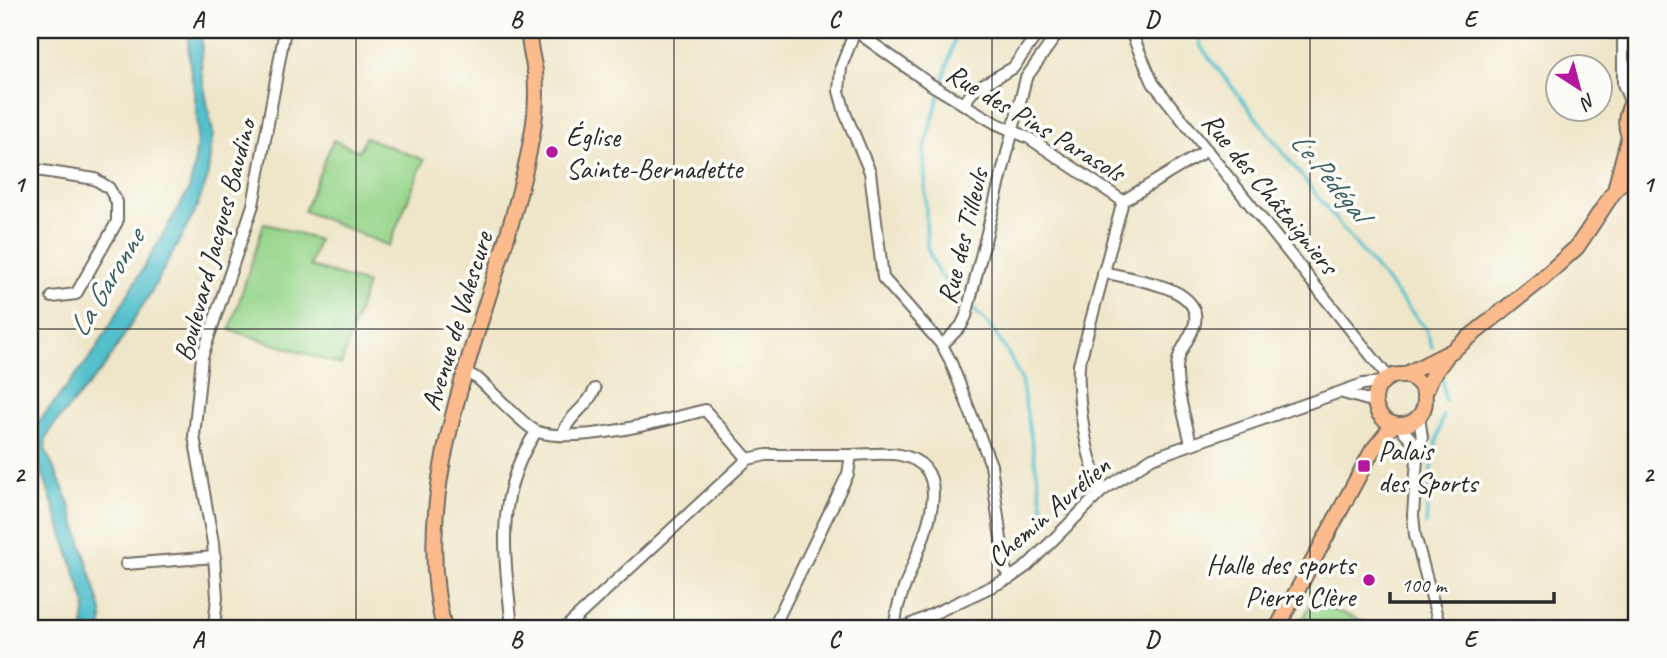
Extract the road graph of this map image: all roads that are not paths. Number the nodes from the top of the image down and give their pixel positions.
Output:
1 (285, 30) edge
2 (529, 30) edge
3 (855, 30) edge
4 (1040, 30) edge
5 (1060, 30) edge
6 (1130, 30) edge
7 (1623, 30) edge
8 (1624, 61) junction
9 (1013, 68) junction
10 (1027, 78) junction
11 (1637, 83) edge
12 (1634, 100) edge
13 (962, 104) junction
14 (1014, 131) junction
15 (1633, 141) edge
16 (1206, 150) junction
17 (1637, 166) edge
18 (30, 169) edge
19 (1615, 190) junction
20 (1123, 201) junction
21 (1103, 272) junction
22 (52, 297) dead end
23 (942, 345) junction
24 (1452, 351) junction
25 (466, 373) junction
26 (1392, 379) junction
27 (595, 389) dead end
28 (1343, 393) junction
29 (1424, 395) junction
30 (1378, 409) junction
31 (1419, 416) junction
32 (1396, 425) junction
33 (536, 432) junction
34 (563, 433) junction
35 (1191, 444) junction
36 (1372, 451) junction
37 (851, 455) junction
38 (748, 458) junction
39 (1417, 459) junction
40 (1102, 491) junction
41 (215, 557) junction
42 (126, 564) dead end
43 (1010, 578) junction
44 (214, 628) edge
45 (444, 628) edge
46 (512, 628) edge
47 (565, 628) edge
48 (773, 628) edge
49 (896, 628) edge
50 (903, 628) edge
51 (1277, 628) edge
52 (1440, 628) edge

1 - 41 street, Boulevard Jacques Baudino
2 - 25 main road, Avenue de Valescure
3 - 13 street, Rue des Pins Parasols
3 - 23 street
4 - 9 street
5 - 10 street
6 - 16 street, Rue des Châtaigniers
7 - 8 street
8 - 11 street
8 - 12 street
9 - 10 street
9 - 13 street
10 - 14 street, Rue des Tilleuls
12 - 15 main road
13 - 14 street, Rue des Pins Parasols
14 - 20 street, Rue des Pins Parasols
14 - 23 street, Rue des Tilleuls
15 - 19 main road
16 - 20 street
16 - 26 street, Rue des Châtaigniers
17 - 19 main road
18 - 22 street
19 - 24 main road
20 - 21 street, Rue des Pins Parasols
21 - 35 street
21 - 40 street, Rue des Pins Parasols
23 - 43 street
24 - 26 main road
24 - 29 main road
25 - 33 street
25 - 45 main road, Avenue de Valescure
26 - 28 street, Chemin Aurélien
26 - 29 main road
26 - 30 main road
27 - 34 street
28 - 30 street
28 - 35 street, Chemin Aurélien
29 - 31 main road
30 - 32 main road
30 - 36 main road
31 - 32 main road
31 - 39 street
32 - 36 main road
32 - 39 street
33 - 34 street
33 - 46 street
34 - 38 street
35 - 40 street, Chemin Aurélien
36 - 51 main road
37 - 38 street
37 - 48 street
37 - 49 street
38 - 47 street
39 - 52 street
40 - 43 street, Chemin Aurélien
41 - 42 street
41 - 44 street, Boulevard Jacques Baudino
43 - 50 street, Chemin Aurélien

